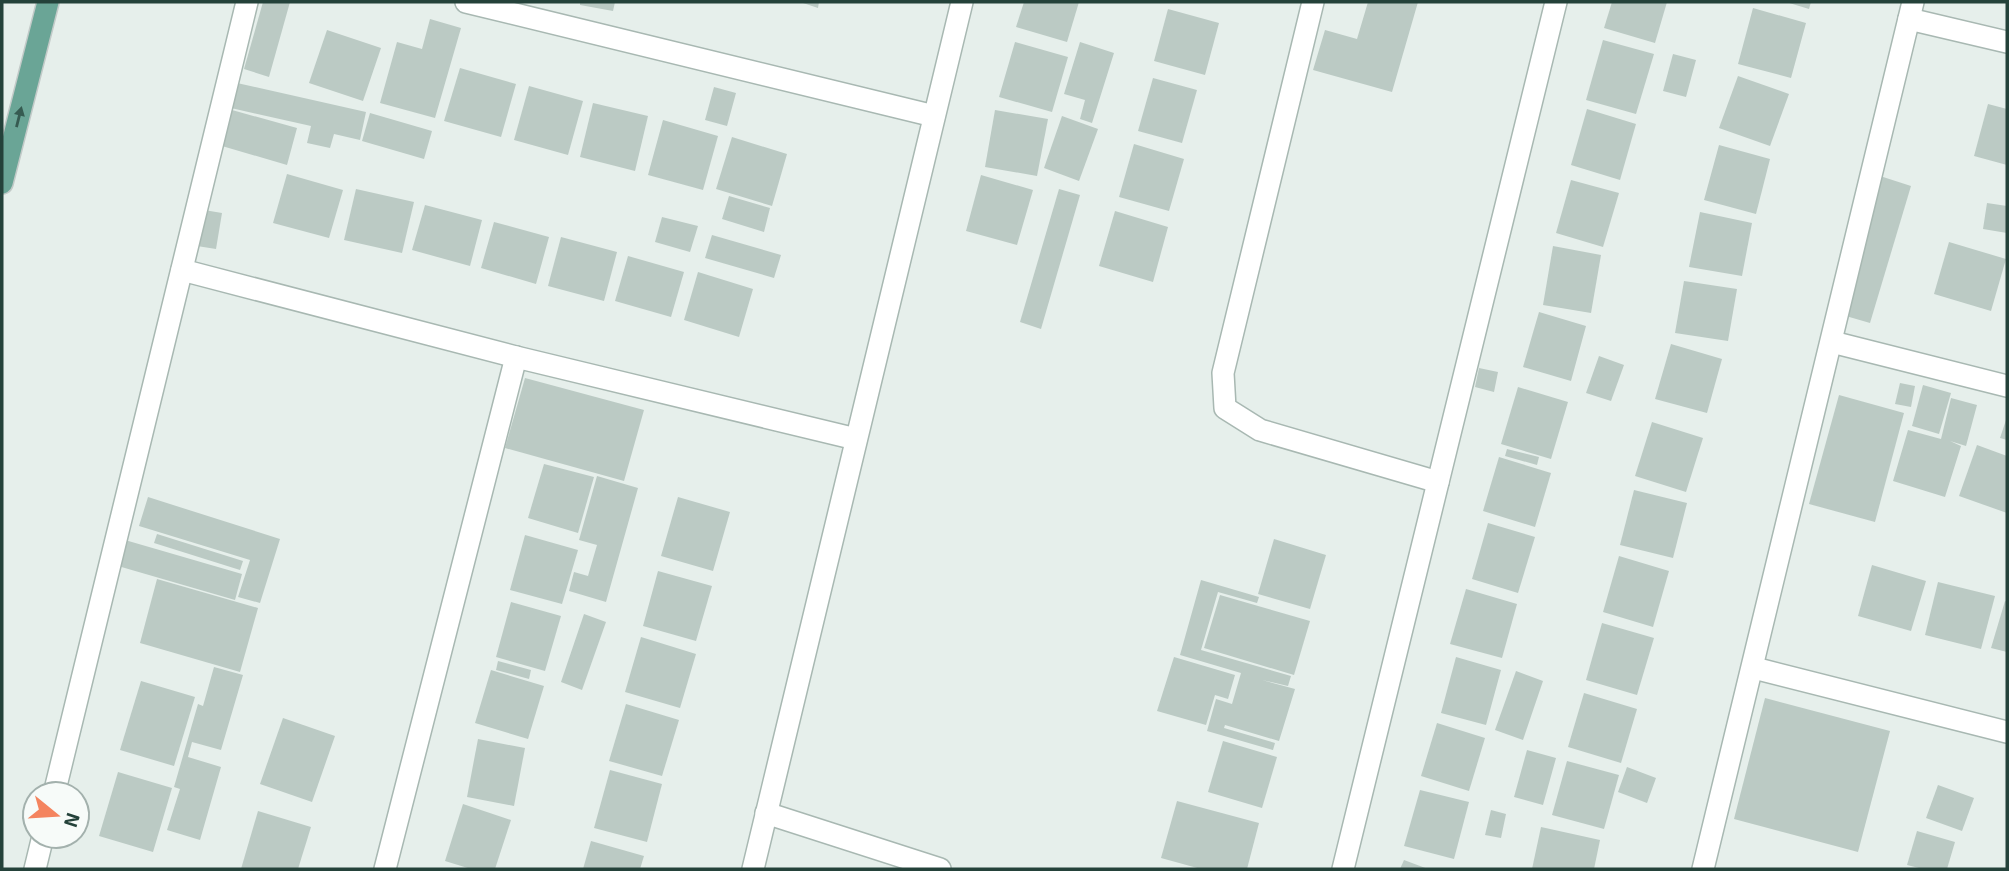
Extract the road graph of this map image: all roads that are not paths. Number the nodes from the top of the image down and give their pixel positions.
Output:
1 (48, 2) edge
2 (247, 2) edge
3 (466, 2) edge
4 (962, 2) edge
5 (1313, 2) edge
6 (1556, 2) edge
7 (1911, 10) edge
8 (2007, 42) edge
9 (934, 116) junction
10 (2, 183) edge
11 (182, 270) junction
12 (1832, 342) junction
13 (516, 356) junction
14 (2007, 386) edge
15 (856, 439) junction
16 (1438, 482) junction
17 (1754, 668) junction
18 (2007, 732) edge
19 (57, 780) edge
20 (766, 813) junction
21 (40, 850) edge
22 (35, 869) edge
23 (385, 869) edge
24 (753, 869) edge
25 (940, 869) edge
26 (1342, 869) edge
27 (1703, 869) edge

10 -> 1 main road
2 - 11 street
3 - 9 street
4 - 9 street
5 - 16 street
6 - 16 street
7 - 8 street
7 - 12 street
9 - 15 street
11 - 13 street
11 - 19 street
12 - 14 street
12 - 17 street
13 - 15 street
13 - 23 street
15 - 20 street
16 - 26 street
17 - 18 street
17 - 27 street
20 - 24 street
20 - 25 street
21 - 22 street

